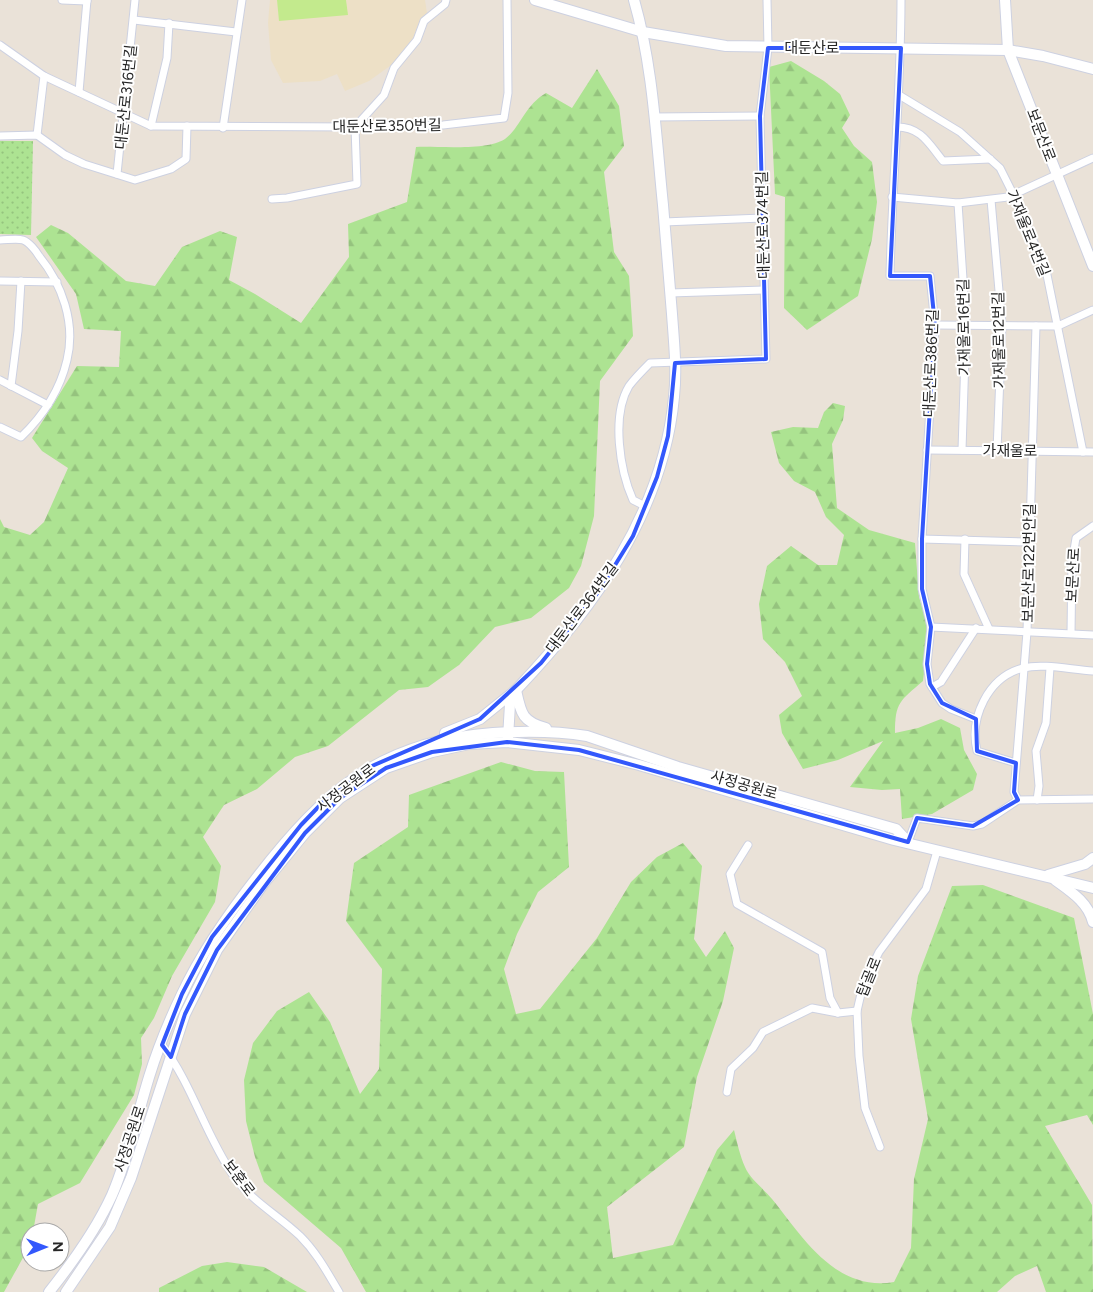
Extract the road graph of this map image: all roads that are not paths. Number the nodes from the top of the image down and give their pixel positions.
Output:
1 (62, 0) edge
2 (87, 0) edge
3 (136, 0) edge
4 (242, 0) edge
5 (446, 0) edge
6 (507, 0) edge
7 (534, 0) edge
8 (634, 0) edge
9 (767, 0) edge
10 (901, 0) edge
11 (1005, 0) edge
12 (134, 20) junction
13 (168, 23) junction
14 (236, 32) junction
15 (643, 32) junction
16 (0, 45) edge
17 (768, 48) junction
18 (901, 48) junction
19 (1008, 50) junction
20 (1093, 68) edge
21 (44, 76) junction
22 (79, 92) junction
23 (899, 94) junction
24 (125, 114) junction
25 (760, 116) junction
26 (654, 117) junction
27 (150, 126) junction
28 (187, 126) junction
29 (355, 127) junction
30 (897, 127) junction
31 (223, 128) junction
32 (37, 135) junction
33 (0, 136) edge
34 (1093, 158) edge
35 (990, 159) junction
36 (117, 174) junction
37 (1056, 176) junction
38 (1013, 194) junction
39 (892, 197) junction
40 (272, 199) dead end
41 (991, 200) junction
42 (958, 203) junction
43 (762, 218) junction
44 (664, 222) junction
45 (0, 240) edge
46 (1093, 266) edge
47 (0, 281) edge
48 (21, 281) junction
49 (57, 282) junction
50 (764, 290) junction
51 (670, 293) junction
52 (1093, 310) edge
53 (966, 325) junction
54 (1002, 325) junction
55 (935, 326) junction
56 (1036, 326) junction
57 (1058, 326) junction
58 (675, 363) junction
59 (0, 380) edge
60 (11, 386) junction
61 (48, 406) junction
62 (0, 427) edge
63 (927, 450) junction
64 (962, 450) junction
65 (997, 451) junction
66 (1032, 451) junction
67 (1083, 452) junction
68 (1093, 452) edge
69 (645, 506) junction
70 (1093, 526) edge
71 (922, 539) junction
72 (965, 539) junction
73 (1028, 542) junction
74 (931, 627) junction
75 (976, 628) junction
76 (989, 628) junction
77 (1027, 632) junction
78 (1071, 634) junction
79 (1093, 635) edge
80 (1025, 668) junction
81 (1050, 668) junction
82 (1093, 671) edge
83 (932, 686) junction
84 (516, 690) junction
85 (976, 719) junction
86 (572, 734) junction
87 (508, 737) junction
88 (415, 747) junction
89 (1016, 763) junction
90 (1093, 799) edge
91 (1018, 800) junction
92 (1037, 800) junction
93 (908, 842) junction
94 (748, 845) dead end
95 (937, 851) junction
96 (1093, 858) edge
97 (1048, 876) junction
98 (1093, 888) edge
99 (1093, 922) edge
100 (857, 1011) junction
101 (838, 1013) junction
102 (162, 1045) junction
103 (171, 1057) junction
104 (727, 1092) dead end
105 (880, 1147) dead end
106 (50, 1292) edge
107 (66, 1292) edge
108 (339, 1292) edge

1 - 2 street
2 - 22 street
3 - 12 street, 대둔산로316번길
4 - 14 street
5 - 29 street
6 - 29 street, 대둔산로350번길
7 - 15 main road, 대둔산로
8 - 15 main road, 대둔산로364번길
9 - 17 street, 대둔산로374번길
10 - 18 street, 대둔산로386번길
11 - 19 main road, 보문산로
12 - 13 street
12 - 24 street, 대둔산로316번길
13 - 14 street
13 - 27 street
14 - 31 street
15 - 17 main road, 대둔산로
15 - 26 main road, 대둔산로364번길
16 - 21 street, 대둔산로350번길
17 - 18 main road, 대둔산로
17 - 25 street, 대둔산로374번길
18 - 19 main road, 대둔산로
18 - 23 street, 대둔산로386번길
19 - 20 main road, 대둔산로
19 - 37 main road, 보문산로
21 - 22 street, 대둔산로350번길
21 - 32 street
22 - 24 street, 대둔산로350번길
23 - 30 street, 대둔산로386번길
23 - 35 street, 가재울로4번길
24 - 27 street, 대둔산로350번길
24 - 36 street, 대둔산로316번길
25 - 26 street
25 - 43 street, 대둔산로374번길
26 - 44 main road, 대둔산로364번길
27 - 28 street, 대둔산로350번길
28 - 31 street, 대둔산로350번길
28 - 36 street
29 - 31 street, 대둔산로350번길
29 - 40 street
30 - 35 street
30 - 39 street, 대둔산로386번길
32 - 33 street
32 - 36 street
34 - 37 street
35 - 38 street, 가재울로4번길
37 - 38 street
37 - 46 main road, 보문산로
38 - 41 street
38 - 57 street, 가재울로4번길
39 - 42 street
39 - 55 street, 대둔산로386번길
41 - 42 street
41 - 54 street, 가재울로12번길
42 - 53 street, 가재울로16번길
43 - 44 street
43 - 50 street, 대둔산로374번길
44 - 51 main road, 대둔산로364번길
45 - 49 street
47 - 48 street
48 - 49 street
48 - 60 street
49 - 61 street
50 - 51 street
50 - 58 street, 대둔산로374번길
51 - 58 main road, 대둔산로364번길
52 - 57 street
53 - 54 street
53 - 55 street
53 - 64 street, 가재울로16번길
54 - 56 street
54 - 65 street, 가재울로12번길
55 - 63 street, 대둔산로386번길
56 - 57 street
56 - 66 street, 보문산로122번안길
57 - 67 street, 가재울로4번길
58 - 69 main road, 대둔산로364번길
58 - 69 street
59 - 60 street
60 - 61 street
61 - 62 street
63 - 64 street, 가재울로
63 - 71 street, 대둔산로386번길
64 - 65 street, 가재울로
65 - 66 street, 가재울로
66 - 67 street, 가재울로
66 - 73 street, 보문산로122번안길
67 - 68 street, 가재울로
69 - 84 main road, 대둔산로364번길
70 - 78 street, 보문산로
71 - 72 street
71 - 74 street, 대둔산로386번길
72 - 73 street
72 - 76 street
73 - 77 street, 보문산로122번안길
74 - 75 street
74 - 83 street, 대둔산로386번길
75 - 76 street
75 - 83 street
76 - 77 street
77 - 78 street
77 - 80 street, 보문산로122번안길
78 - 79 street
80 - 81 street
80 - 85 street
80 - 89 street, 보문산로122번안길
81 - 82 street
81 - 92 street
83 - 85 street, 대둔산로386번길
84 - 86 main road
84 - 87 main road, 대둔산로364번길
84 - 88 main road
85 - 89 street
86 - 87 main road, 사정공원로
86 - 93 main road, 사정공원로
87 - 88 main road, 사정공원로
87 - 93 main road, 사정공원로
87 - 103 main road, 사정공원로
88 - 102 main road, 사정공원로
89 - 91 street, 보문산로122번안길
90 - 92 street
91 - 92 street
91 - 93 street
93 - 95 main road, 사정공원로
94 - 101 street
95 - 97 main road, 사정공원로
95 - 100 street, 탑골로
96 - 97 main road
97 - 98 main road, 사정공원로
97 - 99 main road
100 - 101 street
100 - 105 street, 탑골로
101 - 104 street
102 - 103 street, 보훈로
102 - 106 main road, 사정공원로
103 - 107 main road, 사정공원로
103 - 108 street, 보훈로

